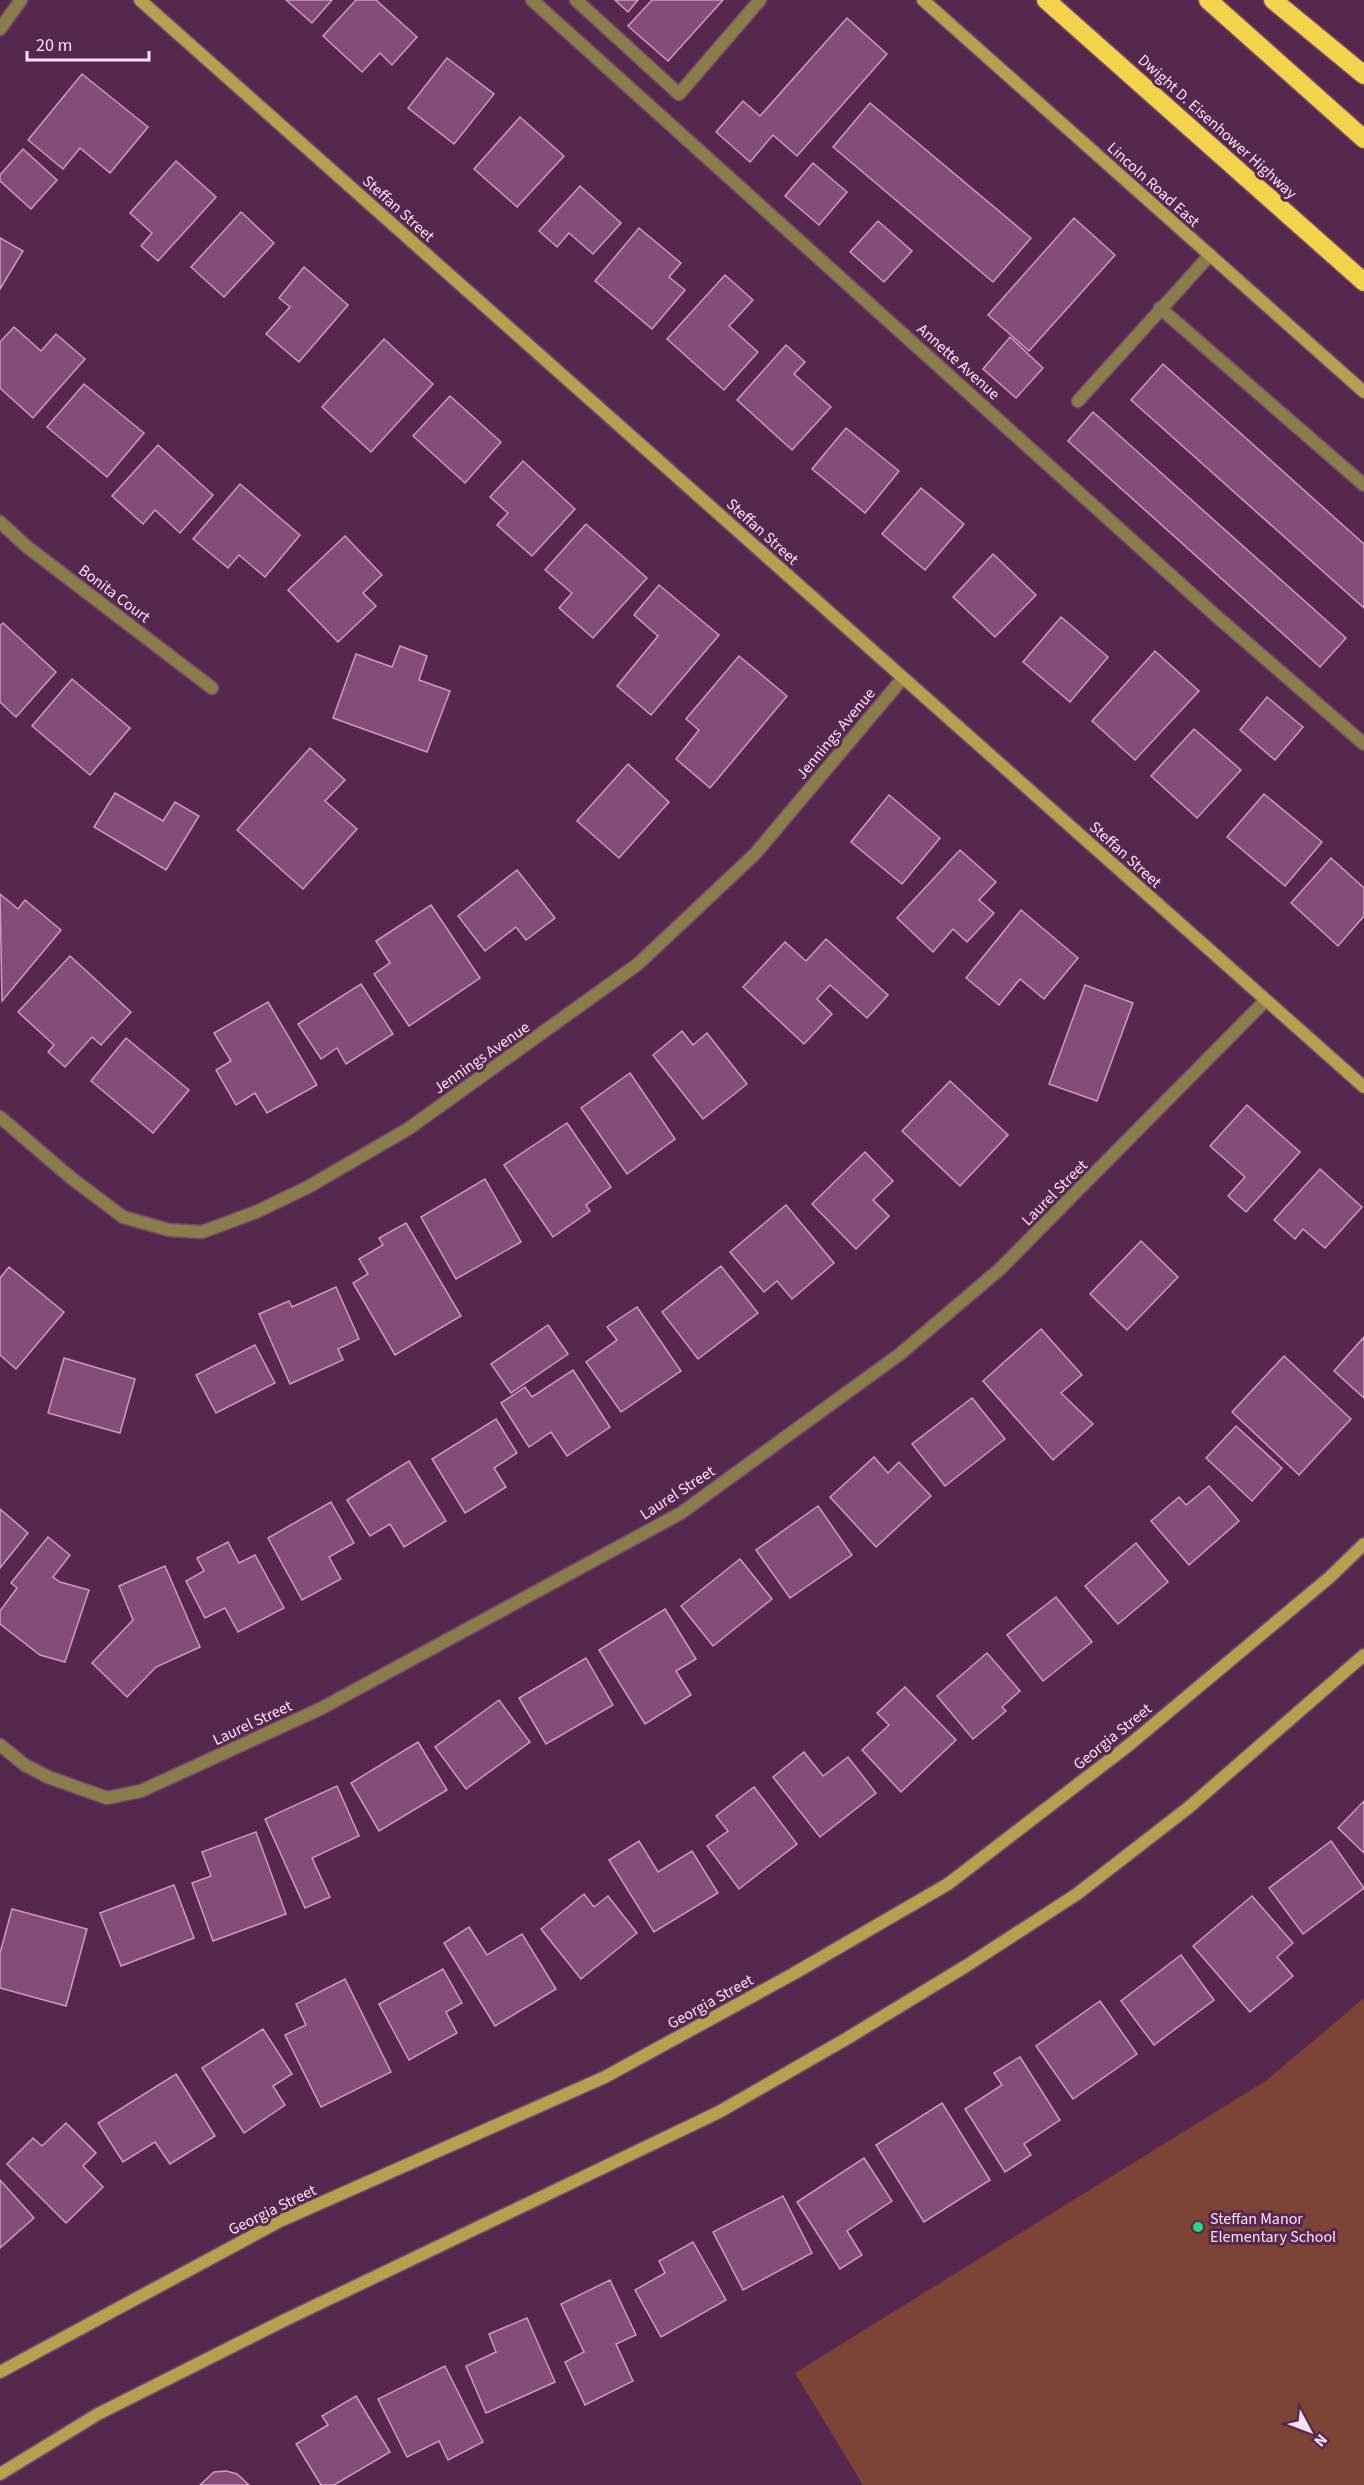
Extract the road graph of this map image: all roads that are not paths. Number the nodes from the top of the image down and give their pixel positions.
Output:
1 (21, 0) edge
2 (140, 0) edge
3 (532, 0) edge
4 (576, 0) edge
5 (760, 0) edge
6 (923, 0) edge
7 (1046, 0) edge
8 (1208, 0) edge
9 (1273, 0) edge
10 (0, 29) edge
11 (1364, 75) edge
12 (1364, 139) edge
13 (1210, 255) junction
14 (1364, 282) edge
15 (1160, 308) junction
16 (1364, 392) edge
17 (1078, 401) dead end
18 (1364, 485) edge
19 (0, 522) edge
20 (903, 678) junction
21 (212, 688) dead end
22 (1364, 744) edge
23 (1265, 1001) junction
24 (1364, 1087) edge
25 (0, 1117) edge
26 (1364, 1544) edge
27 (1364, 1655) edge
28 (0, 1745) edge
29 (0, 2372) edge
30 (0, 2474) edge

1 - 10 street
2 - 20 main road, Steffan Street
3 - 22 street, Annette Avenue
4 - 5 street
6 - 13 main road, Lincoln Road East
7 - 14 highway, Dwight D. Eisenhower Highway
8 - 12 highway
9 - 11 highway
13 - 15 street
13 - 16 main road, Lincoln Road East
15 - 17 street
15 - 18 street
19 - 21 street, Bonita Court
20 - 23 main road, Steffan Street
20 - 25 street, Jennings Avenue
23 - 24 main road, Steffan Street
23 - 28 street, Laurel Street
26 - 29 main road, Georgia Street
27 - 30 main road

